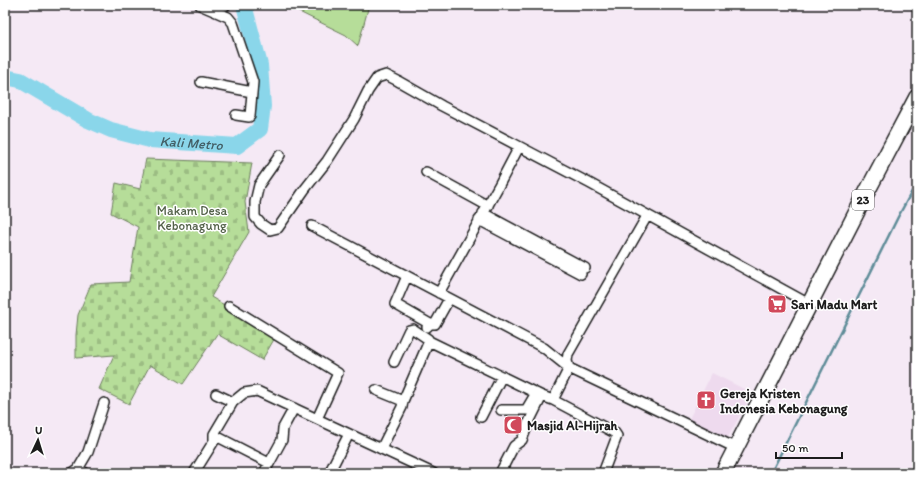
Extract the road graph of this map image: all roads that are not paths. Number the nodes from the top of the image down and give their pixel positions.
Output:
1 (202, 6) edge
2 (225, 6) edge
3 (200, 82) dead end
4 (252, 92) junction
5 (917, 97) edge
6 (236, 115) dead end
7 (519, 147) junction
8 (280, 155) dead end
9 (426, 172) dead end
10 (484, 213) junction
11 (647, 216) junction
12 (312, 226) dead end
13 (583, 271) dead end
14 (407, 276) junction
15 (439, 293) junction
16 (449, 299) junction
17 (809, 304) junction
18 (229, 306) dead end
19 (430, 324) junction
20 (426, 338) junction
21 (394, 362) dead end
22 (569, 368) junction
23 (502, 376) junction
24 (376, 390) dead end
25 (216, 394) dead end
26 (539, 395) junction
27 (553, 400) junction
28 (403, 401) junction
29 (233, 402) junction
30 (104, 403) dead end
31 (294, 408) junction
32 (501, 410) dead end
33 (481, 418) dead end
34 (317, 419) junction
35 (349, 434) junction
36 (214, 435) junction
37 (736, 448) junction
38 (381, 449) junction
39 (269, 463) junction
40 (79, 472) edge
41 (194, 473) edge
42 (264, 473) edge
43 (328, 473) edge
44 (433, 473) edge
45 (500, 473) edge
46 (603, 473) edge
47 (722, 473) edge

1 - 2 street
1 - 4 street
3 - 4 street
4 - 6 street
5 - 17 highway, 23
7 - 8 street
7 - 10 street
7 - 11 street
9 - 10 street
10 - 13 street
10 - 15 street
11 - 17 street
11 - 22 street
12 - 14 street
14 - 15 street
14 - 19 street
15 - 16 street
16 - 19 street
16 - 22 street
17 - 37 highway, 23
18 - 34 street
19 - 20 street
20 - 21 street
20 - 23 street
20 - 28 street
22 - 27 street
22 - 37 street
23 - 26 street
23 - 33 street
24 - 28 street
25 - 29 street
26 - 27 street
26 - 32 street
26 - 45 street
27 - 46 street
28 - 38 street
29 - 31 street
29 - 36 street
30 - 40 street
31 - 34 street
31 - 39 street
34 - 35 street
35 - 38 street
35 - 43 street
36 - 39 street
36 - 41 street
37 - 47 highway, 23
38 - 44 street
39 - 42 street

